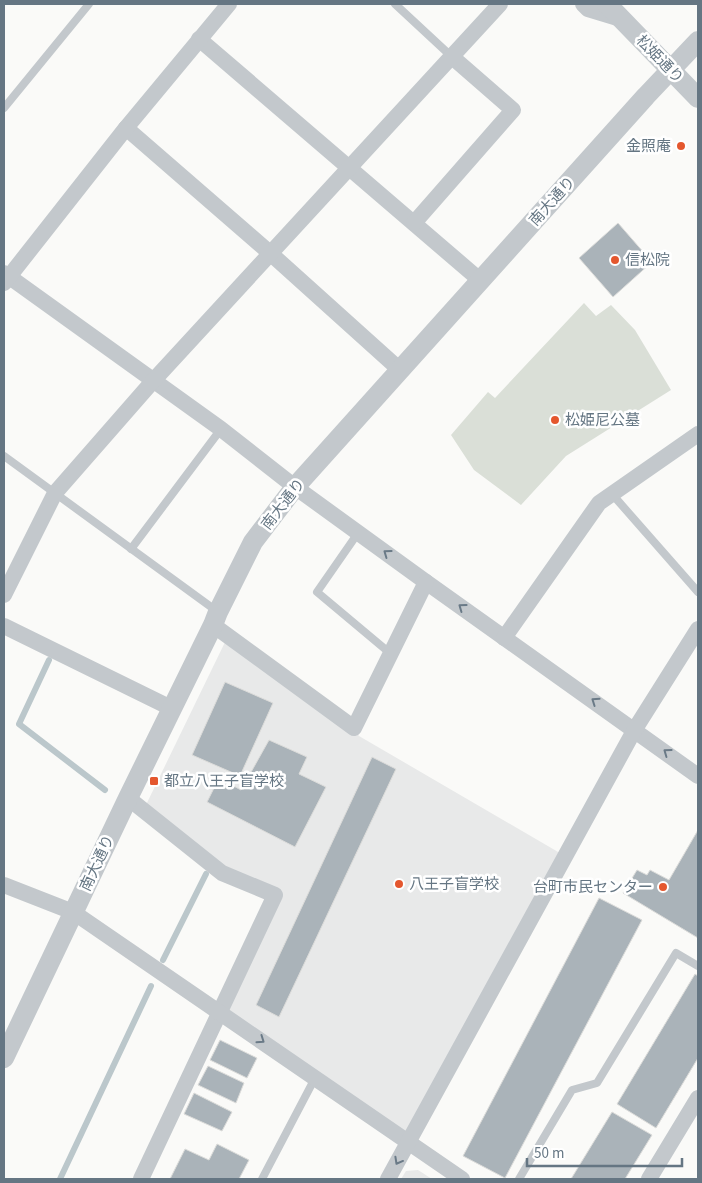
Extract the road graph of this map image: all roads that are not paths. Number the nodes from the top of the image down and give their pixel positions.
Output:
1 (89, 4) edge
2 (229, 4) edge
3 (395, 4) edge
4 (500, 4) edge
5 (583, 4) edge
6 (607, 4) edge
7 (621, 19) junction
8 (199, 39) junction
9 (698, 41) edge
10 (452, 56) junction
11 (670, 70) junction
12 (698, 98) edge
13 (4, 108) edge
14 (126, 128) junction
15 (349, 168) junction
16 (414, 223) junction
17 (270, 253) junction
18 (5, 278) edge
19 (481, 281) junction
20 (400, 370) junction
21 (153, 381) junction
22 (221, 429) junction
23 (698, 434) edge
24 (4, 456) edge
25 (295, 487) junction
26 (56, 493) junction
27 (612, 494) junction
28 (358, 533) junction
29 (131, 549) junction
30 (426, 582) junction
31 (698, 592) edge
32 (4, 594) edge
33 (215, 618) junction
34 (4, 626) edge
35 (698, 628) edge
36 (504, 638) junction
37 (390, 654) junction
38 (172, 708) junction
39 (635, 729) junction
40 (698, 776) edge
41 (128, 798) junction
42 (4, 885) edge
43 (74, 912) junction
44 (698, 966) edge
45 (221, 1012) junction
46 (4, 1058) edge
47 (315, 1078) junction
48 (698, 1098) edge
49 (408, 1142) junction
50 (141, 1179) edge
51 (262, 1179) edge
52 (388, 1179) edge
53 (462, 1179) edge
54 (519, 1179) edge
55 (649, 1179) edge

1 - 13 lane
2 - 8 street
3 - 10 lane
4 - 10 street
5 - 7 street
6 - 7 street, 松姫通り
7 - 11 street, 松姫通り
8 - 14 street
8 - 15 street
9 - 11 street, 南大通り
10 - 15 street
10 - 16 street
11 - 12 street, 松姫通り
11 - 19 street, 南大通り
14 - 17 street
14 - 18 street
15 - 16 street
15 - 17 street
16 - 19 street
17 - 20 street
17 - 21 street
18 - 21 street
19 - 20 street, 南大通り
20 - 25 street, 南大通り
21 - 22 street
21 - 26 street
22 - 25 street
22 - 29 lane
23 - 27 street
24 - 26 lane
25 - 28 street
25 - 33 street, 南大通り
26 - 29 lane
26 - 32 street
27 - 31 lane
27 - 36 street
30 -> 28 street
28 - 37 lane
29 - 33 lane
36 -> 30 street
30 - 37 street
33 - 37 street
33 - 38 street, 南大通り
34 - 38 street
35 - 39 street
39 -> 36 street
38 - 41 street, 南大通り
40 -> 39 street
39 - 49 street
41 - 43 street, 南大通り
41 - 45 street
42 - 43 street
43 - 45 street
43 - 46 street, 南大通り
44 - 54 lane
45 -> 47 street
45 - 50 street
47 - 49 street
47 - 51 lane
48 - 55 street
49 -> 52 street
49 - 53 street

